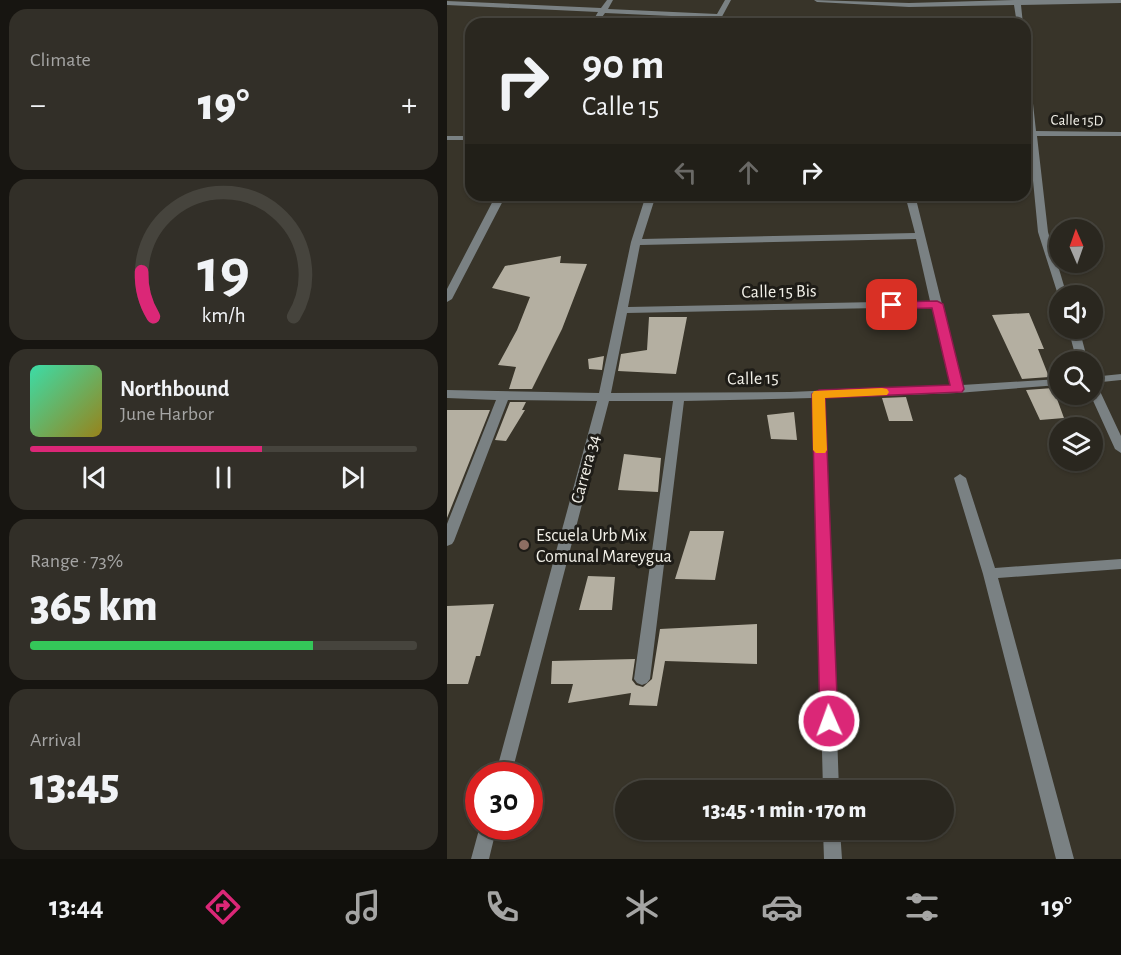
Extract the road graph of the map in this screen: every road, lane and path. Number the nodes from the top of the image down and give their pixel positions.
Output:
1 (610, 0) edge
2 (728, 0) edge
3 (817, 0) edge
4 (1017, 1) edge
5 (453, 2) edge
6 (910, 2) edge
7 (1120, 2) edge
8 (447, 11) edge
9 (602, 11) junction
10 (718, 16) joint
11 (598, 18) edge
12 (1019, 18) edge
13 (1032, 133) joint
14 (1121, 134) edge
15 (447, 138) edge
16 (465, 138) edge
17 (498, 201) edge
18 (649, 201) edge
19 (911, 201) edge
20 (920, 236) junction
21 (636, 242) junction
22 (1059, 285) edge
23 (447, 299) edge
24 (937, 304) junction
25 (622, 310) junction
26 (1121, 377) edge
27 (1103, 379) edge
28 (1049, 383) edge
29 (957, 389) junction
30 (447, 394) edge
31 (819, 394) junction
32 (604, 397) junction
33 (503, 398) junction
34 (679, 398) junction
35 (1100, 405) edge
36 (1121, 449) edge
37 (960, 478) dead end
38 (447, 541) edge
39 (1121, 564) edge
40 (990, 574) junction
41 (642, 679) dead end
42 (507, 762) edge
43 (831, 780) edge
44 (485, 840) edge
45 (832, 840) edge
46 (480, 859) edge
47 (833, 859) edge
48 (1065, 859) edge

1 - 9 street
2 - 10 street
3 - 6 street
4 - 6 street
4 - 7 street
4 - 12 street
5 - 8 street
5 - 9 street
9 - 10 street
9 - 11 street
13 - 14 street, Calle 15D
13 - 22 street
15 - 16 street
17 - 23 street
18 - 21 street, Carrera 34
19 - 20 street
20 - 21 street
20 - 24 street
21 - 25 street, Carrera 34
24 - 25 street, Calle 15 Bis
24 - 29 street
25 - 32 street, Carrera 34
26 - 27 street
28 - 29 street, Calle 15
29 - 31 street, Calle 15
30 - 33 street, Calle 15
31 - 34 street, Calle 15
31 - 43 street
32 - 33 street, Calle 15
32 - 34 street, Calle 15
32 - 42 street, Carrera 34
33 - 38 street
34 - 41 street
35 - 36 street
37 - 40 street
39 - 40 street
40 - 48 street
44 - 46 street
45 - 47 street

